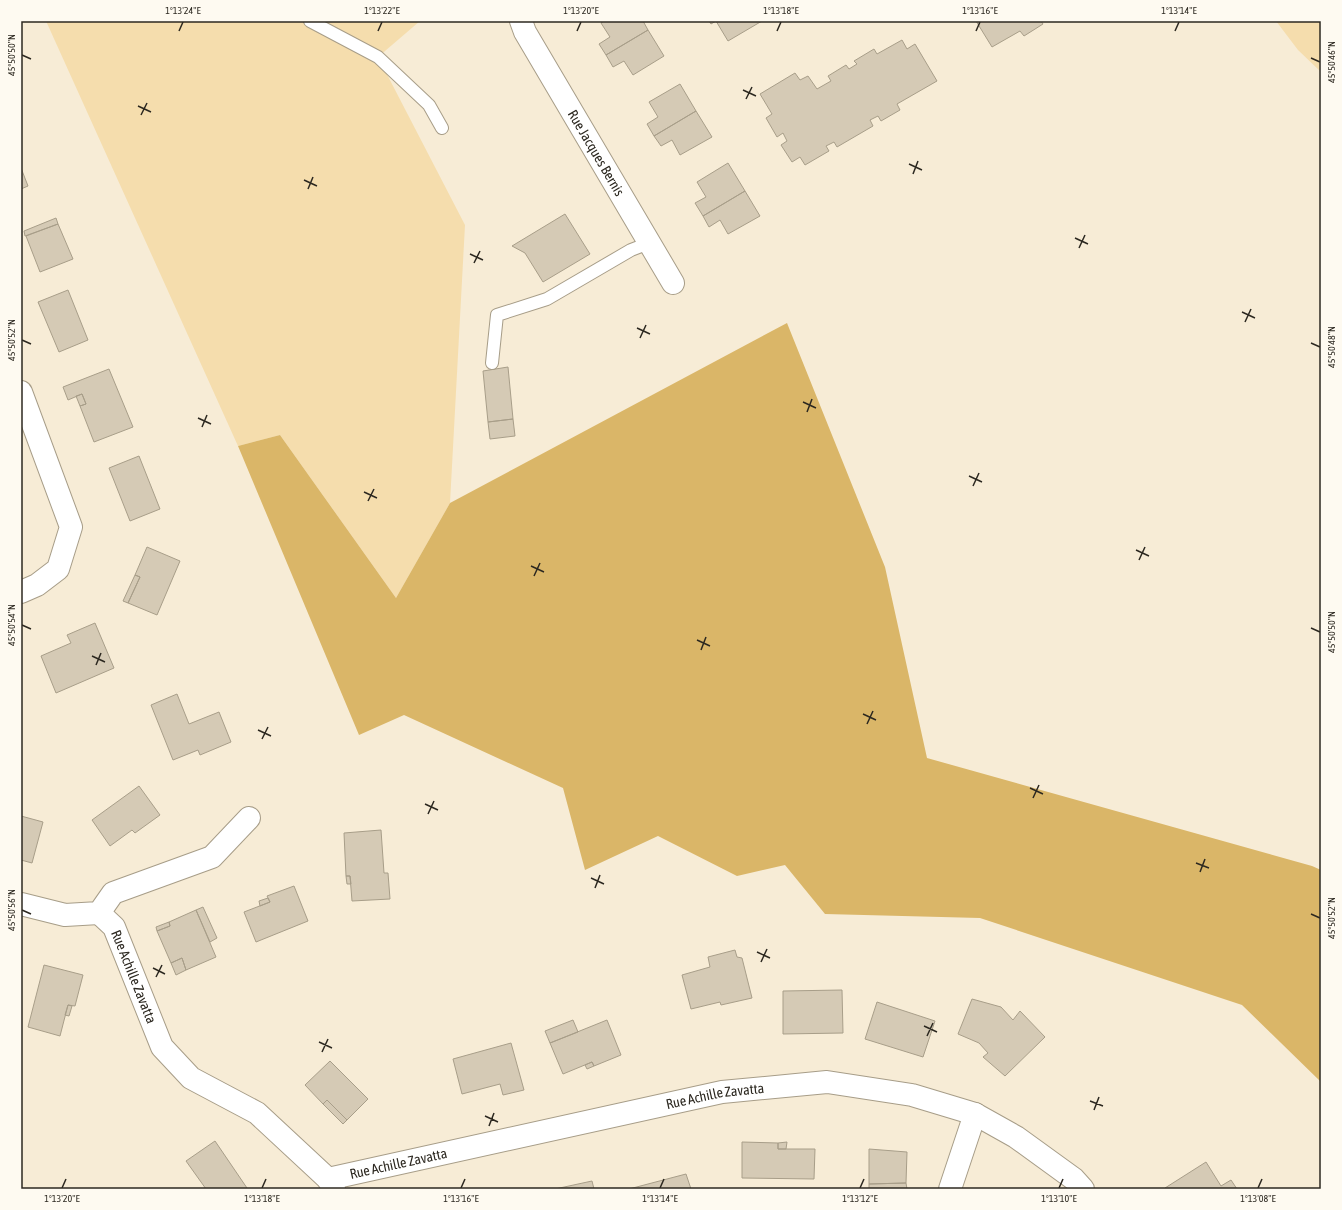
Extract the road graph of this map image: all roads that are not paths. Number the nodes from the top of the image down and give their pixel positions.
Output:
1 (310, 21) edge
2 (521, 21) edge
3 (442, 128) dead end
4 (649, 243) junction
5 (673, 283) dead end
6 (492, 363) dead end
7 (21, 392) edge
8 (21, 592) edge
9 (249, 818) dead end
10 (21, 904) edge
11 (99, 913) junction
12 (975, 1114) junction
13 (331, 1184) edge
14 (950, 1189) edge
15 (1083, 1189) edge

1 - 3 lane
2 - 4 street, Rue Jacques Bernis
4 - 5 street, Rue Jacques Bernis
4 - 6 lane
7 - 8 street
9 - 11 street
10 - 11 street
11 - 13 street, Rue Achille Zavatta
12 - 13 street, Rue Achille Zavatta
12 - 14 street
12 - 15 street, Rue Achille Zavatta

